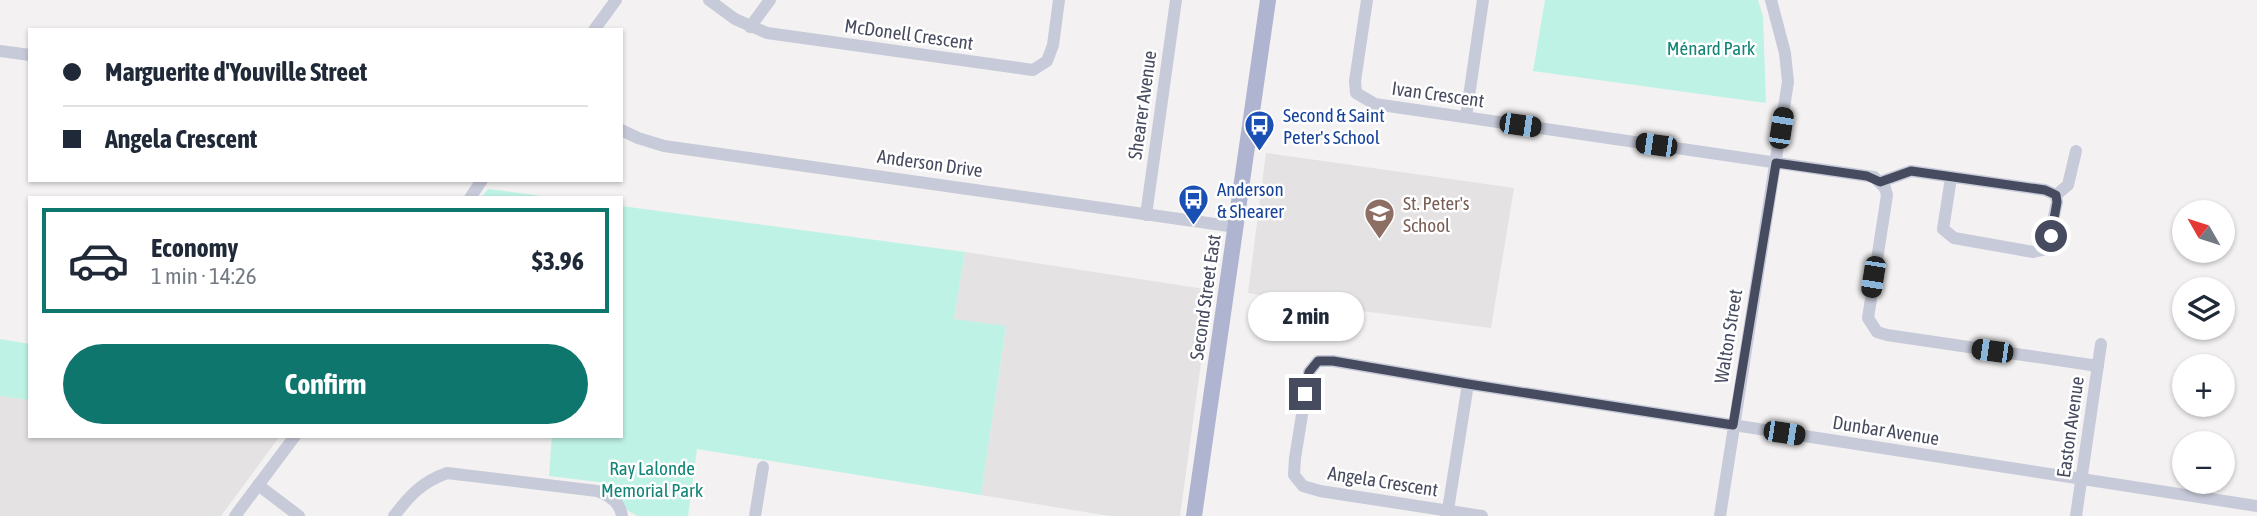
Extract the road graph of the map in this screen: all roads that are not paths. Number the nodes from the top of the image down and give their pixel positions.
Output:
1 (616, 0) edge
2 (709, 0) edge
3 (770, 0) edge
4 (1059, 0) edge
5 (1175, 0) edge
6 (1268, 0) edge
7 (1367, 0) edge
8 (1483, 0) edge
9 (1771, 0) edge
10 (750, 27) junction
11 (595, 28) edge
12 (0, 51) edge
13 (28, 55) edge
14 (1466, 117) junction
15 (623, 131) edge
16 (2076, 151) dead end
17 (1776, 163) junction
18 (1951, 178) junction
19 (1880, 182) junction
20 (2056, 195) junction
21 (1146, 215) junction
22 (1236, 227) junction
23 (2101, 344) dead end
24 (2098, 366) junction
25 (1468, 384) junction
26 (1733, 425) junction
27 (293, 438) edge
28 (763, 467) dead end
29 (2082, 480) junction
30 (258, 485) junction
31 (2257, 506) edge
32 (1447, 513) edge
33 (235, 516) edge
34 (299, 516) edge
35 (394, 516) edge
36 (622, 516) edge
37 (755, 516) edge
38 (1194, 516) edge
39 (1482, 516) edge
40 (1720, 516) edge
41 (2076, 516) edge

1 - 11 street
2 - 10 street, McDonell Crescent
3 - 10 street
4 - 10 street, McDonell Crescent
5 - 21 street, Shearer Avenue
6 - 22 main road, Second Street East
7 - 14 street, Ivan Crescent
8 - 14 street
9 - 17 street, Walton Street
12 - 13 street
14 - 17 street, Ivan Crescent
15 - 21 street, Anderson Drive
16 - 20 street
17 - 19 street, Ivan Crescent
17 - 26 street, Walton Street
18 - 19 street
18 - 20 street
18 - 20 street
19 - 24 street
21 - 22 street, Anderson Drive
22 - 38 main road, Second Street East
23 - 24 street, Easton Avenue
24 - 29 street, Easton Avenue
25 - 26 street, Dunbar Avenue
25 - 32 street
25 - 32 street, Angela Crescent
26 - 29 street, Dunbar Avenue
26 - 40 street, Walton Street
27 - 30 street
28 - 37 street
29 - 31 street, Dunbar Avenue
29 - 41 street, Easton Avenue
30 - 33 street
30 - 34 street
32 - 39 street
35 - 36 street

